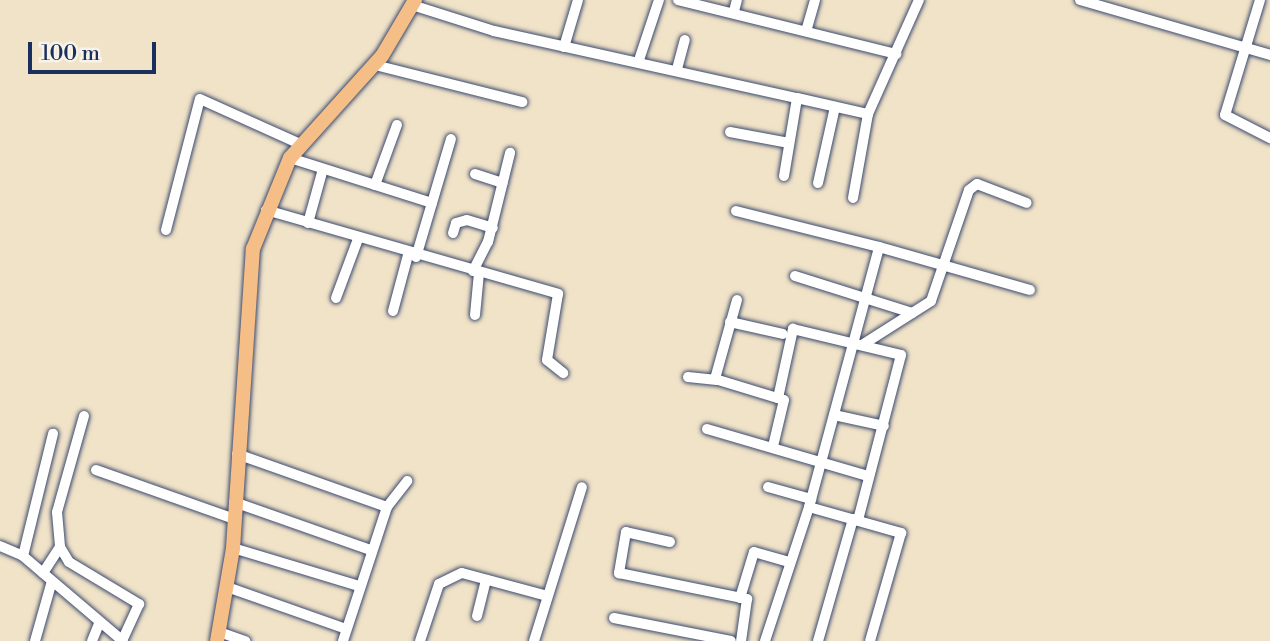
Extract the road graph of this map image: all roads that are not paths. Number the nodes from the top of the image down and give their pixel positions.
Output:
1 (578, 0) edge
2 (659, 0) edge
3 (678, 0) edge
4 (737, 0) edge
5 (815, 0) edge
6 (919, 0) edge
7 (1080, 0) edge
8 (1260, 0) edge
9 (413, 3) edge
10 (734, 11) junction
11 (807, 28) junction
12 (685, 40) dead end
13 (564, 47) junction
14 (1245, 47) junction
15 (897, 54) junction
16 (1270, 55) edge
17 (639, 60) junction
18 (375, 65) junction
19 (677, 69) junction
20 (797, 98) junction
21 (522, 102) dead end
22 (835, 107) junction
23 (868, 114) junction
24 (397, 125) dead end
25 (730, 132) dead end
26 (1270, 138) edge
27 (451, 139) dead end
28 (789, 143) junction
29 (300, 144) junction
30 (510, 153) dead end
31 (290, 158) junction
32 (323, 169) junction
33 (475, 174) dead end
34 (783, 176) dead end
35 (503, 183) junction
36 (818, 183) dead end
37 (375, 185) junction
38 (853, 198) dead end
39 (432, 203) junction
40 (1027, 203) dead end
41 (266, 210) junction
42 (736, 211) dead end
43 (308, 223) junction
44 (493, 228) junction
45 (166, 230) dead end
46 (453, 233) dead end
47 (358, 239) junction
48 (879, 247) junction
49 (412, 256) junction
50 (946, 266) junction
51 (476, 272) junction
52 (795, 276) dead end
53 (1030, 290) dead end
54 (866, 296) junction
55 (336, 298) dead end
56 (737, 300) dead end
57 (393, 311) dead end
58 (912, 313) junction
59 (475, 315) dead end
60 (730, 322) junction
61 (783, 334) dead end
62 (858, 344) junction
63 (562, 373) dead end
64 (688, 377) dead end
65 (718, 380) junction
66 (778, 398) junction
67 (834, 415) junction
68 (84, 416) dead end
69 (884, 426) junction
70 (707, 429) dead end
71 (53, 433) dead end
72 (773, 446) junction
73 (237, 454) junction
74 (822, 460) junction
75 (96, 470) dead end
76 (868, 476) junction
77 (407, 481) dead end
78 (582, 487) dead end
79 (768, 487) dead end
80 (234, 502) junction
81 (810, 503) junction
82 (387, 507) junction
83 (234, 519) junction
84 (855, 519) junction
85 (670, 542) dead end
86 (0, 546) edge
87 (60, 547) junction
88 (233, 548) junction
89 (370, 550) junction
90 (23, 556) junction
91 (789, 562) junction
92 (43, 573) junction
93 (486, 580) junction
94 (52, 581) junction
95 (359, 586) junction
96 (228, 587) junction
97 (547, 596) junction
98 (740, 598) junction
99 (477, 616) dead end
100 (614, 618) dead end
101 (99, 624) junction
102 (346, 629) junction
103 (218, 637) edge
104 (424, 640) edge
105 (35, 641) edge
106 (92, 641) edge
107 (122, 641) edge
108 (245, 641) edge
109 (342, 641) edge
110 (534, 641) edge
111 (731, 641) edge
112 (741, 641) edge
113 (765, 641) edge
114 (818, 641) edge
115 (870, 641) edge

1 - 13 street
2 - 17 street
3 - 10 street
4 - 10 street
5 - 11 street
6 - 15 street
7 - 14 street
8 - 14 street
9 - 13 street
9 - 18 main road
10 - 11 street
11 - 15 street
12 - 19 street
13 - 17 street
14 - 16 street
14 - 26 street
15 - 23 street
17 - 19 street
18 - 21 street
18 - 29 main road
19 - 20 street
20 - 22 street
20 - 28 street
22 - 23 street
22 - 36 street
23 - 38 street
24 - 37 street
25 - 28 street
27 - 39 street
28 - 34 street
29 - 31 main road
29 - 45 street
30 - 35 street
31 - 32 street
31 - 41 main road
32 - 37 street
32 - 43 street
33 - 35 street
35 - 44 street
37 - 39 street
39 - 49 street
40 - 50 street
41 - 43 street
41 - 73 main road
42 - 48 street
43 - 47 street
44 - 46 street
44 - 51 street
47 - 49 street
47 - 55 street
48 - 50 street
48 - 54 street
49 - 51 street
49 - 57 street
50 - 53 street
50 - 58 street
51 - 59 street
51 - 63 street
52 - 54 street
54 - 58 street
54 - 62 street
56 - 60 street
58 - 62 street
60 - 61 street
60 - 65 street
62 - 66 street
62 - 67 street
62 - 69 street
64 - 65 street
65 - 66 street
66 - 72 street
67 - 69 street
67 - 74 street
68 - 87 street
69 - 76 street
70 - 72 street
71 - 90 street
72 - 74 street
73 - 80 main road
73 - 82 street
74 - 76 street
74 - 81 street
75 - 83 street
76 - 84 street
77 - 82 street
78 - 97 street
79 - 81 street
80 - 83 main road
80 - 89 street
81 - 84 street
81 - 91 street
82 - 89 street
83 - 88 main road
84 - 114 street
84 - 115 street
85 - 98 street
86 - 90 street
87 - 92 street
87 - 107 street
88 - 95 street
88 - 96 main road
89 - 95 street
90 - 92 street
91 - 98 street
91 - 113 street
92 - 94 street
93 - 97 street
93 - 99 street
93 - 104 street
94 - 101 street
94 - 105 street
95 - 102 street
96 - 102 street
96 - 103 main road
97 - 110 street
98 - 112 street
100 - 111 street
101 - 106 street
101 - 107 street
102 - 109 street
103 - 108 street

